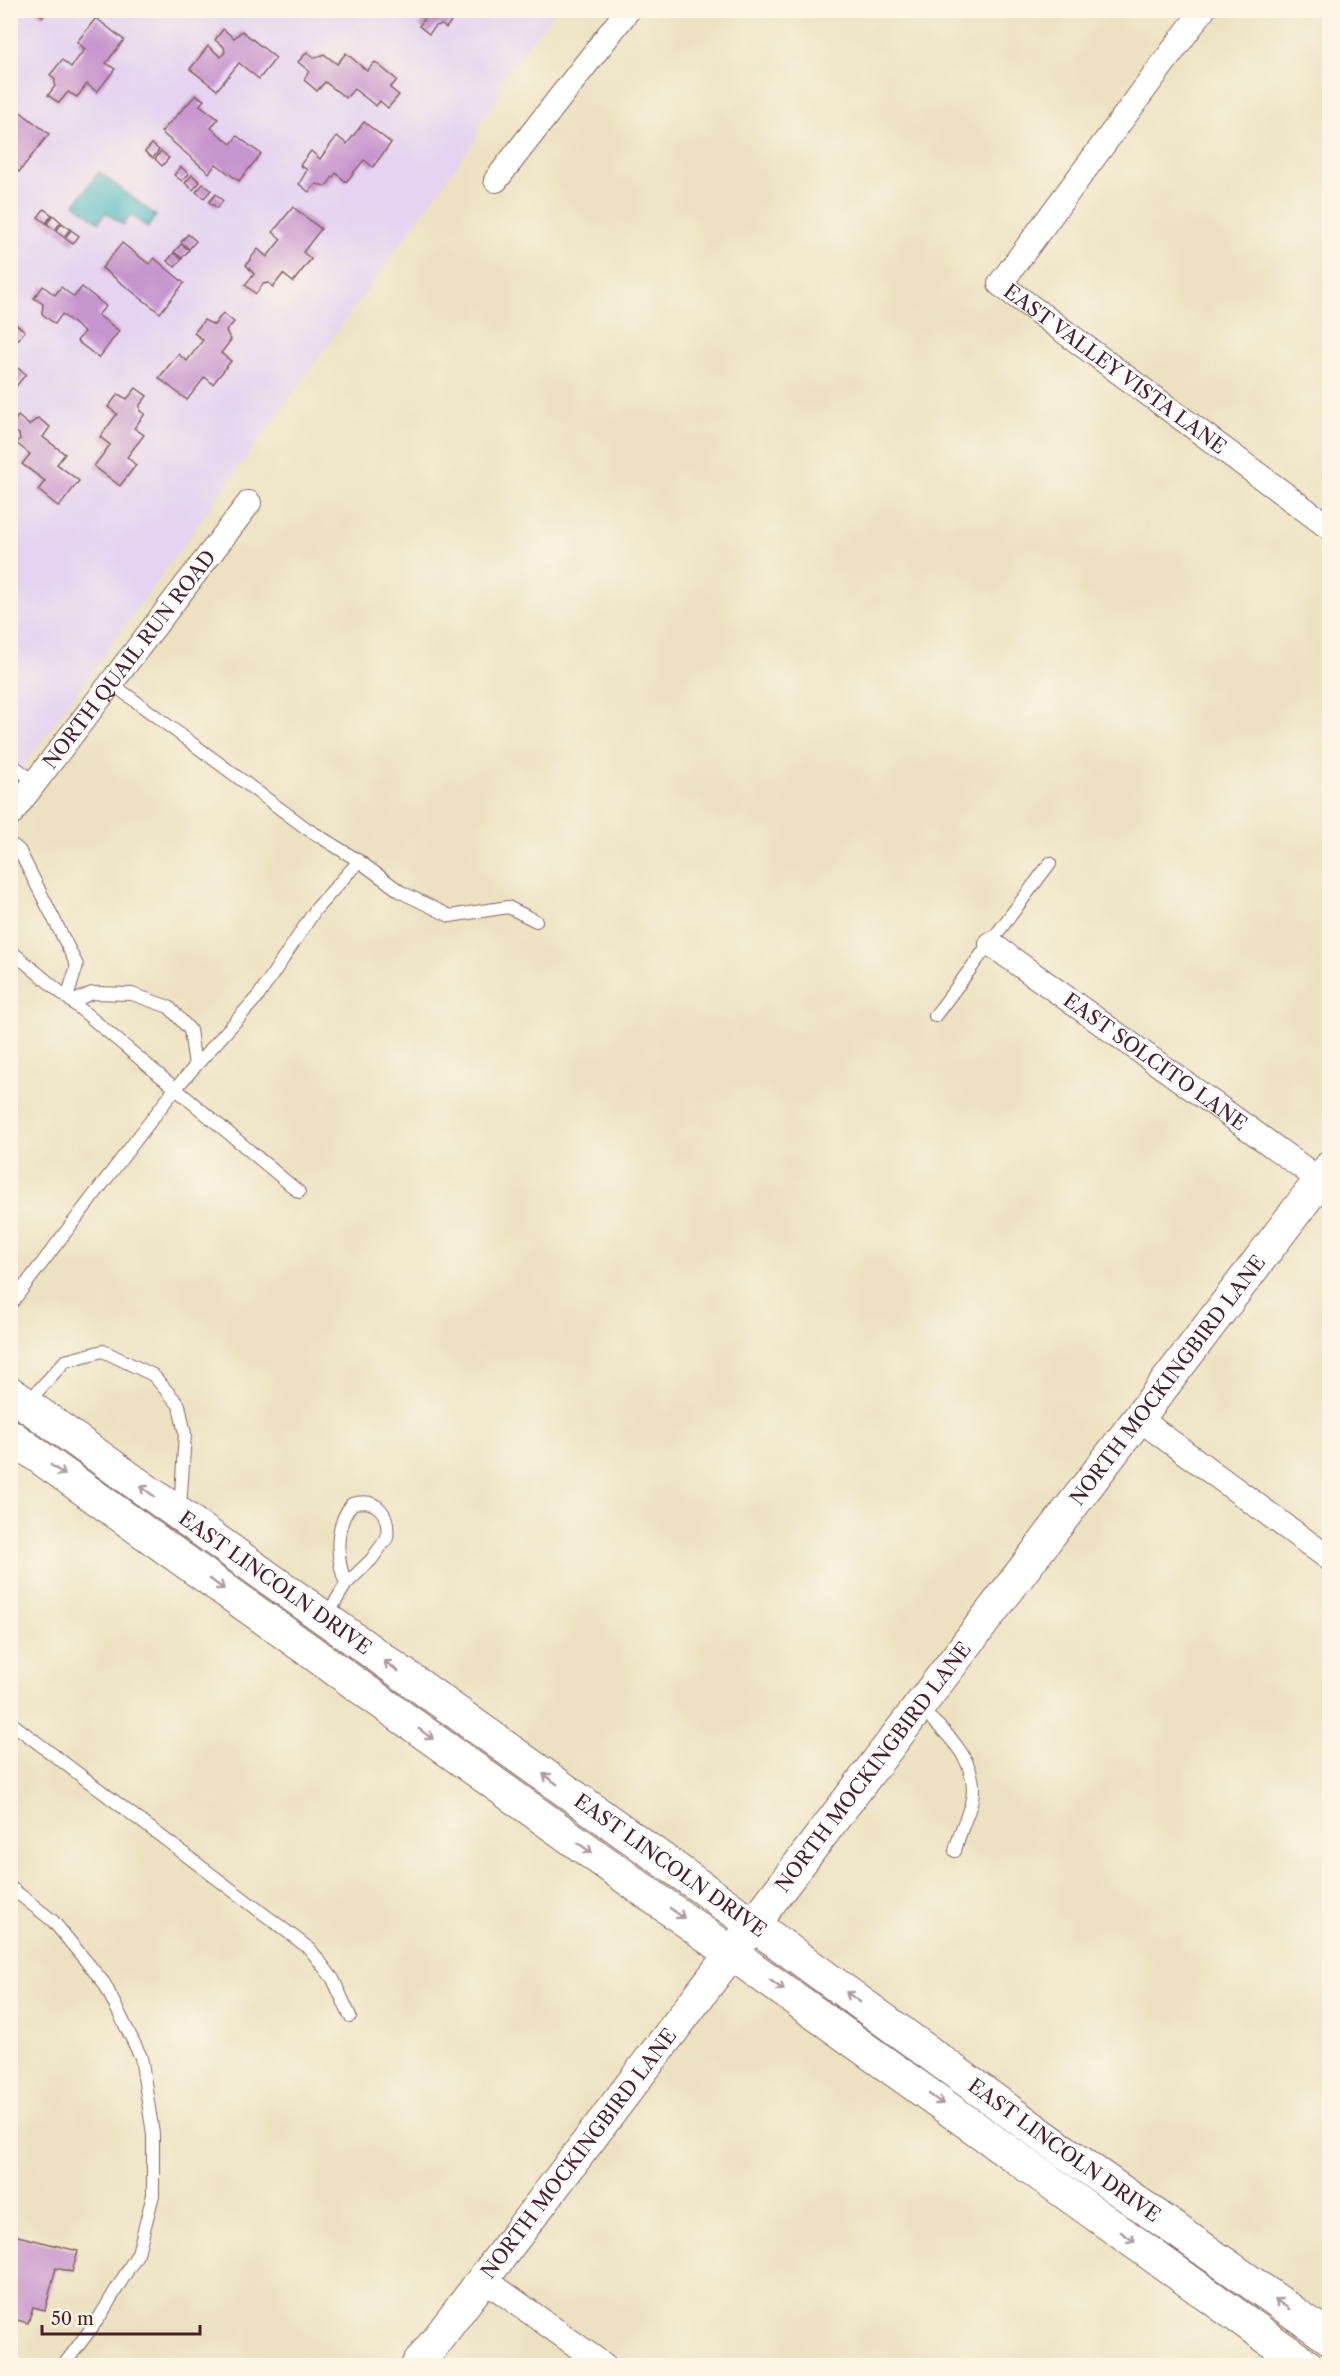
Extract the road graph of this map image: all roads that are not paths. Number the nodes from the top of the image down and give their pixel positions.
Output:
1 (628, 10) edge
2 (1203, 10) edge
3 (496, 180) dead end
4 (249, 503) dead end
5 (1329, 528) edge
6 (111, 683) junction
7 (10, 764) edge
8 (36, 782) junction
9 (10, 815) edge
10 (10, 843) edge
11 (359, 861) junction
12 (1050, 863) dead end
13 (536, 921) dead end
14 (991, 944) junction
15 (10, 950) edge
16 (70, 1000) junction
17 (935, 1016) dead end
18 (195, 1066) junction
19 (175, 1089) junction
20 (1325, 1174) edge
21 (299, 1192) dead end
22 (10, 1305) edge
23 (18, 1399) edge
24 (1138, 1418) junction
25 (10, 1436) edge
26 (179, 1513) junction
27 (1329, 1559) edge
28 (346, 1584) junction
29 (322, 1616) junction
30 (297, 1641) junction
31 (917, 1706) junction
32 (10, 1722) edge
33 (955, 1851) dead end
34 (10, 1887) edge
35 (751, 1923) junction
36 (730, 1951) junction
37 (350, 2016) dead end
38 (1110, 2184) junction
39 (1090, 2210) junction
40 (484, 2279) junction
41 (1329, 2338) edge
42 (63, 2366) edge
43 (417, 2366) edge
44 (604, 2366) edge
45 (1307, 2366) edge

1 - 3 street
2 - 5 street, EAST VALLEY VISTA LANE
4 - 6 street, NORTH QUAIL RUN ROAD
6 - 8 street, NORTH QUAIL RUN ROAD
6 - 11 lane
7 - 8 lane
8 - 9 street, NORTH QUAIL RUN ROAD
10 - 16 lane
11 - 13 lane
11 - 18 lane
12 - 14 lane
14 - 17 lane
14 - 20 street, EAST SOLCITO LANE
15 - 16 lane
16 - 18 lane
16 - 19 lane
18 - 19 lane
19 - 21 lane
19 - 22 lane
20 - 24 street, NORTH MOCKINGBIRD LANE
26 -> 23 main road, EAST LINCOLN DRIVE
23 - 26 lane
24 - 27 street
24 - 31 street, NORTH MOCKINGBIRD LANE
25 -> 30 main road, EAST LINCOLN DRIVE
26 - 29 main road, EAST LINCOLN DRIVE
28 - 28 lane
28 - 29 lane
29 - 30 main road
35 -> 29 main road, EAST LINCOLN DRIVE
30 -> 36 main road, EAST LINCOLN DRIVE
31 - 33 lane
31 - 35 street, NORTH MOCKINGBIRD LANE
32 - 37 lane
34 - 42 lane
35 - 36 street, NORTH MOCKINGBIRD LANE
38 -> 35 main road, EAST LINCOLN DRIVE
36 -> 39 main road, EAST LINCOLN DRIVE
36 - 40 street, NORTH MOCKINGBIRD LANE
38 - 39 main road
41 -> 38 main road, EAST LINCOLN DRIVE
39 -> 45 main road, EAST LINCOLN DRIVE
40 - 43 street, NORTH MOCKINGBIRD LANE
40 - 44 street

